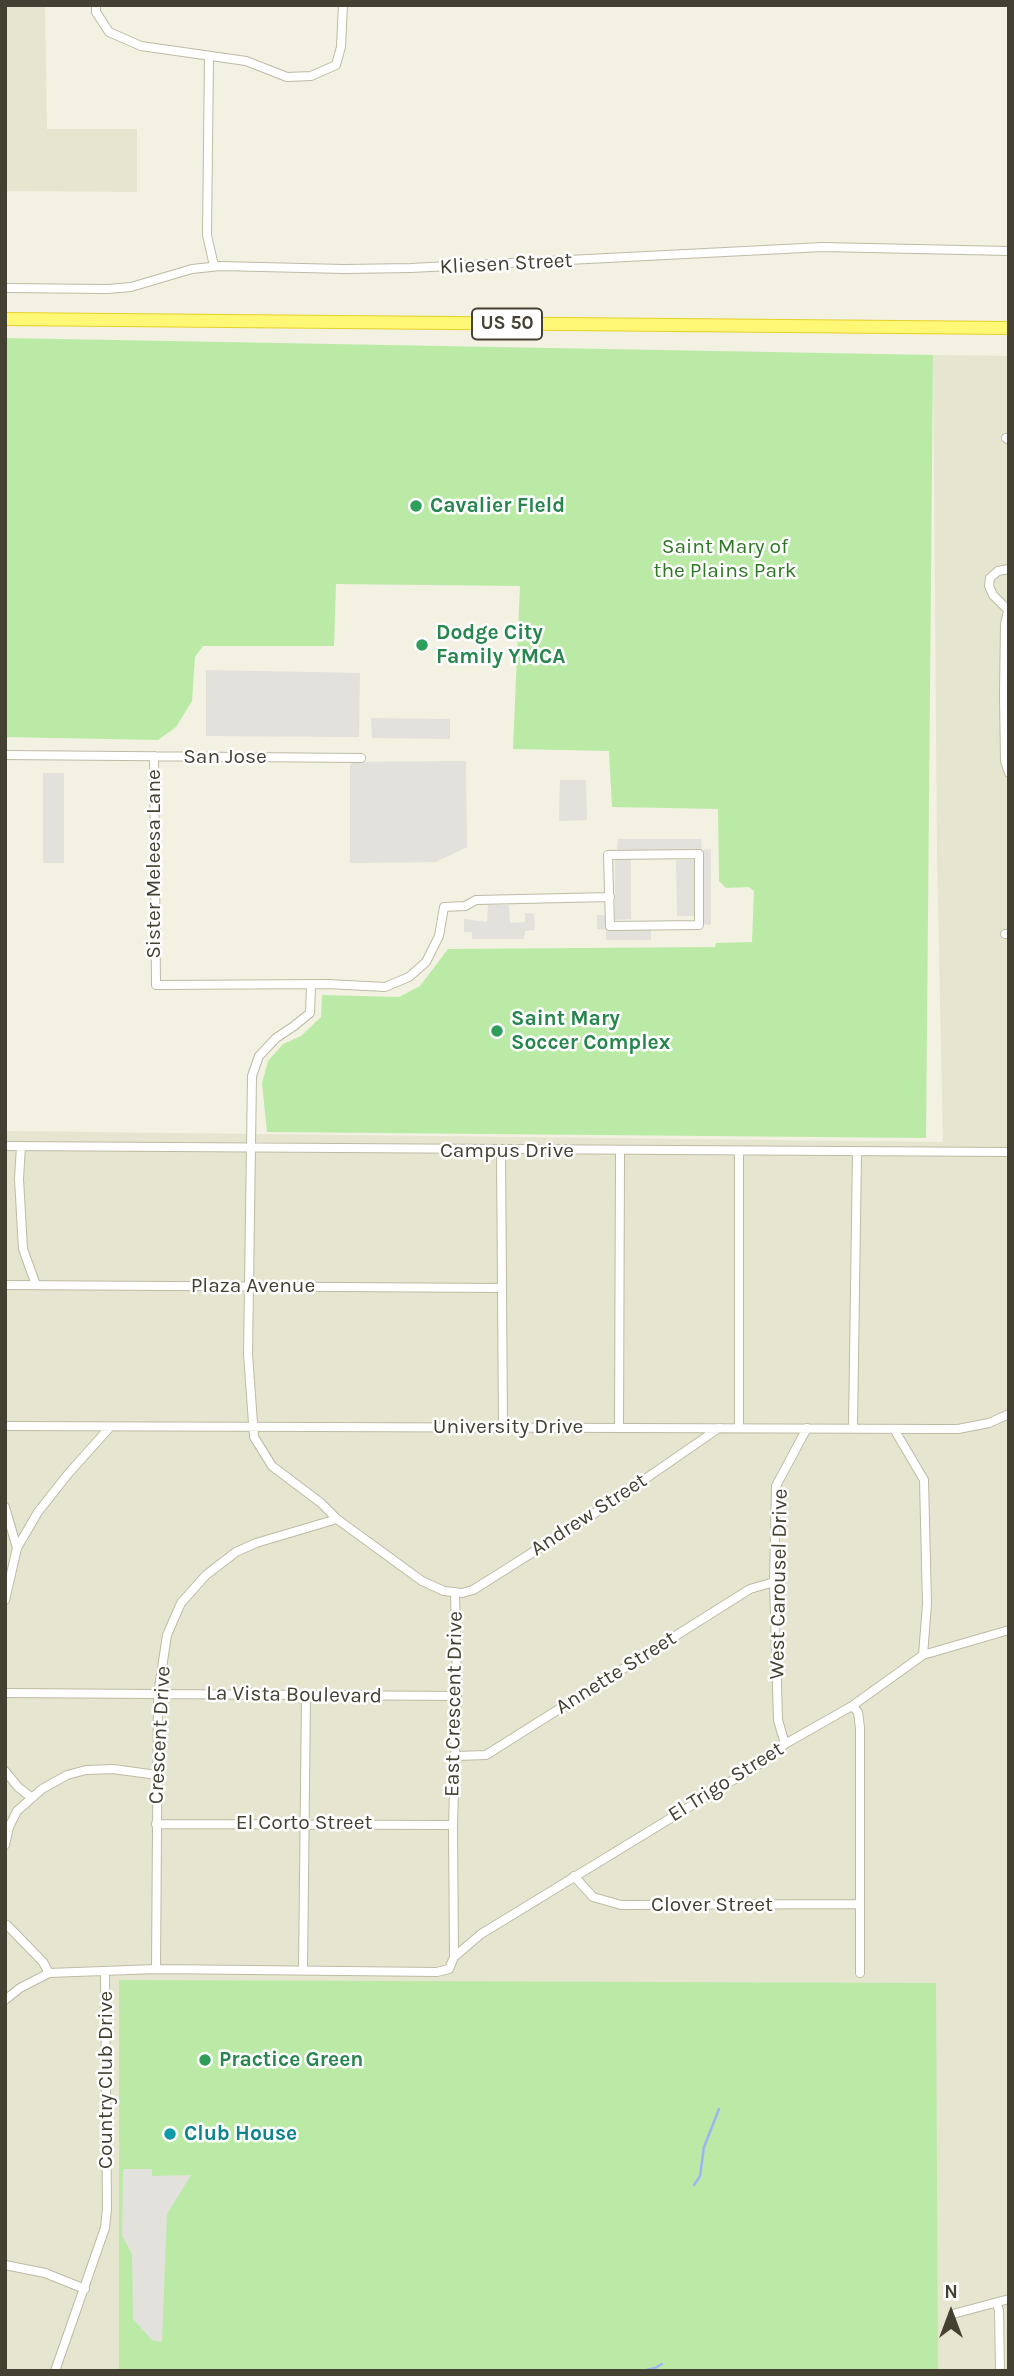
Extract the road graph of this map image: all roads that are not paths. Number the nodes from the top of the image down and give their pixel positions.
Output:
1 (96, 5) edge
2 (343, 5) edge
3 (209, 56) junction
4 (1009, 251) edge
5 (214, 266) junction
6 (5, 288) edge
7 (5, 319) edge
8 (1009, 328) edge
9 (1009, 569) edge
10 (1008, 608) edge
11 (5, 755) edge
12 (153, 756) junction
13 (361, 758) dead end
14 (1009, 773) edge
15 (610, 897) junction
16 (310, 985) junction
17 (5, 1146) edge
18 (21, 1146) junction
19 (249, 1149) junction
20 (501, 1150) junction
21 (620, 1151) junction
22 (739, 1152) junction
23 (857, 1152) junction
24 (1009, 1152) edge
25 (5, 1285) edge
26 (36, 1285) junction
27 (250, 1286) junction
28 (501, 1288) junction
29 (1009, 1415) edge
30 (252, 1425) junction
31 (5, 1426) edge
32 (503, 1426) junction
33 (110, 1427) junction
34 (619, 1427) junction
35 (853, 1427) junction
36 (719, 1428) junction
37 (739, 1428) junction
38 (807, 1429) junction
39 (894, 1429) junction
40 (5, 1507) edge
41 (337, 1519) junction
42 (17, 1548) junction
43 (775, 1583) junction
44 (455, 1592) junction
45 (5, 1600) edge
46 (1009, 1630) edge
47 (923, 1655) junction
48 (5, 1693) edge
49 (158, 1694) junction
50 (306, 1695) junction
51 (457, 1696) junction
52 (852, 1706) junction
53 (785, 1744) junction
54 (456, 1756) junction
55 (5, 1771) edge
56 (157, 1775) junction
57 (32, 1798) junction
58 (305, 1823) junction
59 (156, 1824) junction
60 (453, 1825) junction
61 (5, 1845) edge
62 (574, 1876) junction
63 (860, 1904) junction
64 (6, 1923) edge
65 (454, 1957) junction
66 (156, 1969) junction
67 (303, 1970) junction
68 (105, 1971) junction
69 (49, 1973) junction
70 (860, 1973) dead end
71 (5, 2000) edge
72 (5, 2265) edge
73 (85, 2289) junction
74 (1009, 2299) edge
75 (996, 2302) junction
76 (953, 2314) dead end
77 (55, 2371) edge
78 (1000, 2371) edge

1 - 3 street
2 - 3 street
3 - 5 street
4 - 5 street, Kliesen Street
5 - 6 street, Kliesen Street
7 - 8 highway, US 50
9 - 10 street
10 - 14 street
11 - 12 street, San Jose
12 - 13 street, San Jose
12 - 16 street, Sister Meleesa Lane
15 - 15 street
15 - 16 street, Sister Meleesa Lane
16 - 19 street
17 - 18 street, Campus Drive
18 - 19 street, Campus Drive
18 - 26 street
19 - 20 street, Campus Drive
19 - 27 street, East Crescent Drive
20 - 21 street, Campus Drive
20 - 28 street
21 - 22 street, Campus Drive
21 - 34 street
22 - 23 street, Campus Drive
22 - 37 street
23 - 24 street, Campus Drive
23 - 35 street
25 - 26 street, Plaza Avenue
26 - 27 street, Plaza Avenue
27 - 28 street, Plaza Avenue
27 - 30 street, East Crescent Drive
28 - 32 street
29 - 39 street, University Drive
30 - 32 street, University Drive
30 - 33 street, University Drive
30 - 41 street, East Crescent Drive
31 - 33 street, University Drive
32 - 34 street, University Drive
33 - 42 street
34 - 36 street, University Drive
35 - 38 street, University Drive
35 - 39 street, University Drive
36 - 37 street, University Drive
36 - 44 street, Andrew Street
37 - 38 street, University Drive
38 - 43 street, West Carousel Drive
39 - 47 street
40 - 42 street
41 - 44 street, East Crescent Drive
41 - 49 street, Crescent Drive
42 - 45 street
43 - 53 street, West Carousel Drive
43 - 54 street, Annette Street
44 - 51 street, East Crescent Drive
46 - 47 street, El Trigo Street
47 - 52 street, El Trigo Street
48 - 49 street, La Vista Boulevard
49 - 50 street, La Vista Boulevard
49 - 56 street, Crescent Drive
50 - 51 street, La Vista Boulevard
50 - 58 street
51 - 54 street, East Crescent Drive
52 - 53 street, El Trigo Street
52 - 63 street
53 - 62 street, El Trigo Street
54 - 60 street, East Crescent Drive
55 - 57 street
56 - 57 street
56 - 59 street, Crescent Drive
57 - 61 street
58 - 59 street, El Corto Street
58 - 60 street, El Corto Street
58 - 67 street
59 - 66 street, Crescent Drive
60 - 65 street, East Crescent Drive
62 - 63 street, Clover Street
62 - 65 street, El Trigo Street
63 - 70 street
64 - 69 street
65 - 67 street, Country Club Drive
66 - 67 street, Country Club Drive
66 - 68 street, Country Club Drive
68 - 69 street
68 - 73 street, Country Club Drive
69 - 71 street
72 - 73 street
73 - 77 street, Country Club Drive
74 - 75 street
75 - 76 street
75 - 78 street

